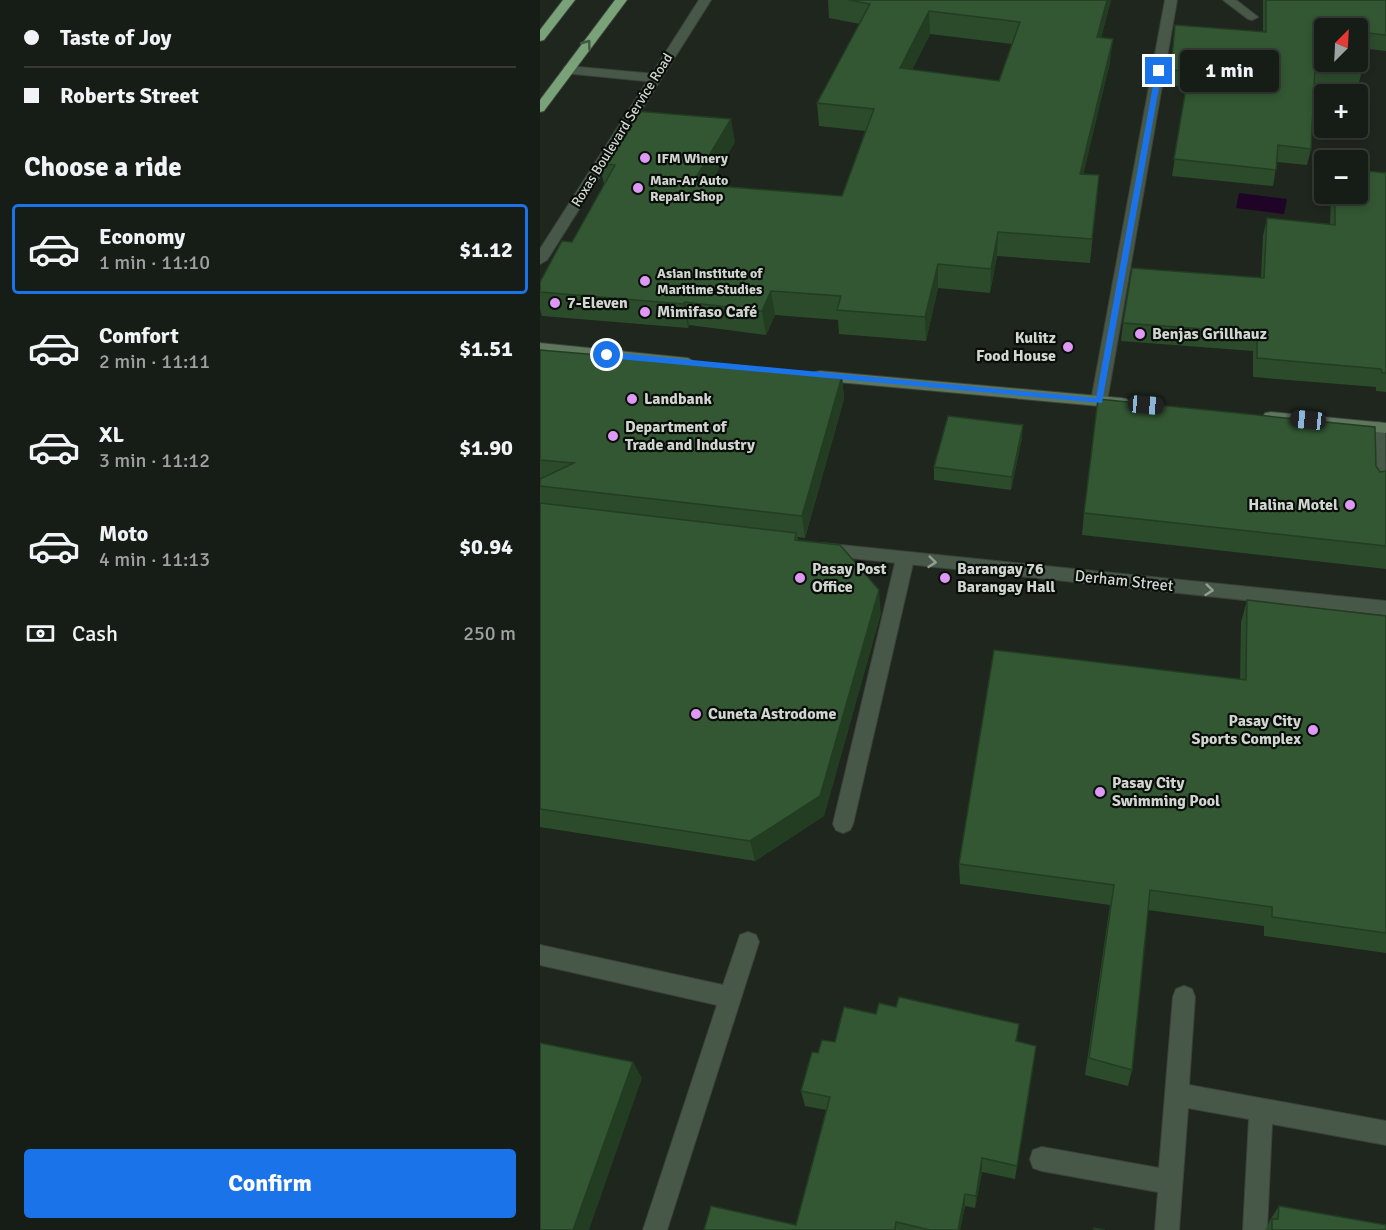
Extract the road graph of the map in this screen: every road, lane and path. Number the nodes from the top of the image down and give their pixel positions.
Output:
1 (569, 0) edge
2 (621, 0) edge
3 (705, 0) edge
4 (1171, 0) edge
5 (1228, 0) edge
6 (1252, 16) dead end
7 (540, 38) edge
8 (568, 70) junction
9 (655, 78) junction
10 (540, 108) edge
11 (540, 260) edge
12 (540, 348) edge
13 (700, 364) edge
14 (807, 374) edge
15 (1100, 401) junction
16 (1134, 404) edge
17 (1250, 415) edge
18 (1382, 427) edge
19 (1378, 489) edge
20 (811, 548) edge
21 (905, 559) junction
22 (1386, 608) edge
23 (843, 824) dead end
24 (748, 942) dead end
25 (540, 955) edge
26 (730, 996) junction
27 (1184, 997) dead end
28 (1177, 1094) junction
29 (1261, 1110) junction
30 (1386, 1133) edge
31 (1042, 1159) dead end
32 (1171, 1182) junction
33 (655, 1230) edge
34 (1167, 1230) edge
35 (1255, 1230) edge

1 - 7 highway
8 -> 2 highway
3 - 9 street, Roxas Boulevard Service Road
4 - 15 street
5 - 6 street
8 - 9 street
8 - 10 highway
9 - 11 street, Roxas Boulevard Service Road
12 - 13 main road
14 - 15 main road
15 - 16 main road
17 - 18 main road
18 - 19 street
20 - 21 street, Derham Street
21 -> 22 street, Derham Street
21 - 23 street
24 - 26 street
25 - 26 street
26 - 33 street
27 - 28 street
28 - 29 street
28 - 32 street
29 - 30 street
29 - 35 street
31 - 32 street
32 - 34 street

